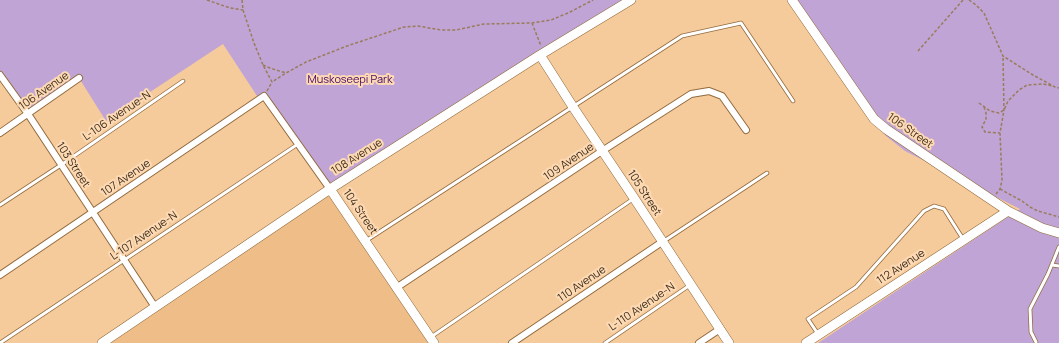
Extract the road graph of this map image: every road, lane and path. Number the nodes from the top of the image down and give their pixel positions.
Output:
1 (207, 0) edge
2 (242, 0) edge
3 (593, 0) edge
4 (631, 0) edge
5 (792, 0) edge
6 (963, 0) edge
7 (969, 0) edge
8 (243, 10) junction
9 (532, 23) junction
10 (918, 51) dead end
11 (542, 54) junction
12 (1003, 56) junction
13 (263, 65) junction
14 (286, 73) junction
15 (0, 75) edge
16 (79, 78) dead end
17 (183, 81) dead end
18 (272, 82) junction
19 (1055, 86) junction
20 (1059, 88) edge
21 (264, 96) junction
22 (793, 101) dead end
23 (979, 103) dead end
24 (984, 106) junction
25 (572, 107) junction
26 (1004, 110) junction
27 (28, 114) junction
28 (746, 130) dead end
29 (0, 133) edge
30 (1000, 133) junction
31 (298, 144) junction
32 (602, 151) junction
33 (61, 165) junction
34 (767, 173) dead end
35 (330, 189) junction
36 (1000, 189) junction
37 (634, 198) junction
38 (992, 200) junction
39 (0, 205) edge
40 (1008, 211) junction
41 (92, 213) junction
42 (1059, 217) edge
43 (1059, 233) edge
44 (365, 241) junction
45 (964, 241) junction
46 (662, 242) junction
47 (1059, 247) edge
48 (124, 260) junction
49 (1052, 265) junction
50 (1059, 266) edge
51 (0, 275) edge
52 (690, 285) junction
53 (396, 288) junction
54 (156, 307) junction
55 (720, 329) junction
56 (819, 335) junction
57 (432, 340) edge
58 (1036, 342) dead end
59 (0, 343) edge
60 (102, 343) edge
61 (512, 343) edge
62 (604, 343) edge
63 (699, 343) edge
64 (729, 343) edge
65 (806, 343) edge

1 - 8 path
2 - 8 path
3 - 9 path
4 - 11 street, 108 Avenue
5 - 38 street, 106 Street
6 - 10 path
7 - 12 path
8 - 13 path
9 - 11 path
9 - 14 path
11 - 25 street, 105 Street
11 - 35 street, 108 Avenue
12 - 19 path
12 - 26 path
13 - 14 path
13 - 18 path
14 - 18 path
15 - 27 street, 103 Street
16 - 27 street, 106 Avenue
17 - 33 lane, L-106 Avenue-N
18 - 21 path
19 - 20 path
19 - 26 path
21 - 31 street, 104 Street
21 - 41 street, 107 Avenue
22 - 25 lane
23 - 24 path
24 - 26 path
24 - 30 path
25 - 32 street, 105 Street
25 - 44 lane
26 - 30 path
27 - 29 street, 106 Avenue
27 - 33 street, 103 Street
28 - 32 street, 109 Avenue
30 - 36 path
31 - 35 street, 104 Street
31 - 48 lane, L-107 Avenue-N
32 - 37 street, 105 Street
32 - 53 street, 109 Avenue
33 - 39 lane, L-106 Avenue-N
33 - 41 street, 103 Street
34 - 46 lane
35 - 44 street, 104 Street
35 - 54 street, 108 Avenue
36 - 38 path
36 - 42 path
37 - 46 street, 105 Street
37 - 57 lane
38 - 40 street, 106 Street
40 - 43 street, 106 Street
40 - 45 street, 112 Avenue
41 - 48 street, 103 Street
41 - 51 street, 107 Avenue
44 - 53 street, 104 Street
45 - 56 street, 112 Avenue
45 - 56 lane
46 - 52 street, 105 Street
46 - 61 street, 110 Avenue
47 - 49 lane
48 - 54 street, 103 Street
48 - 59 lane, L-107 Avenue-N
49 - 50 lane
49 - 58 lane
52 - 55 street, 105 Street
52 - 62 lane, L-110 Avenue-N
53 - 57 street, 104 Street
54 - 60 street, 108 Avenue
55 - 63 street
55 - 64 street, 105 Street
56 - 65 street, 112 Avenue

